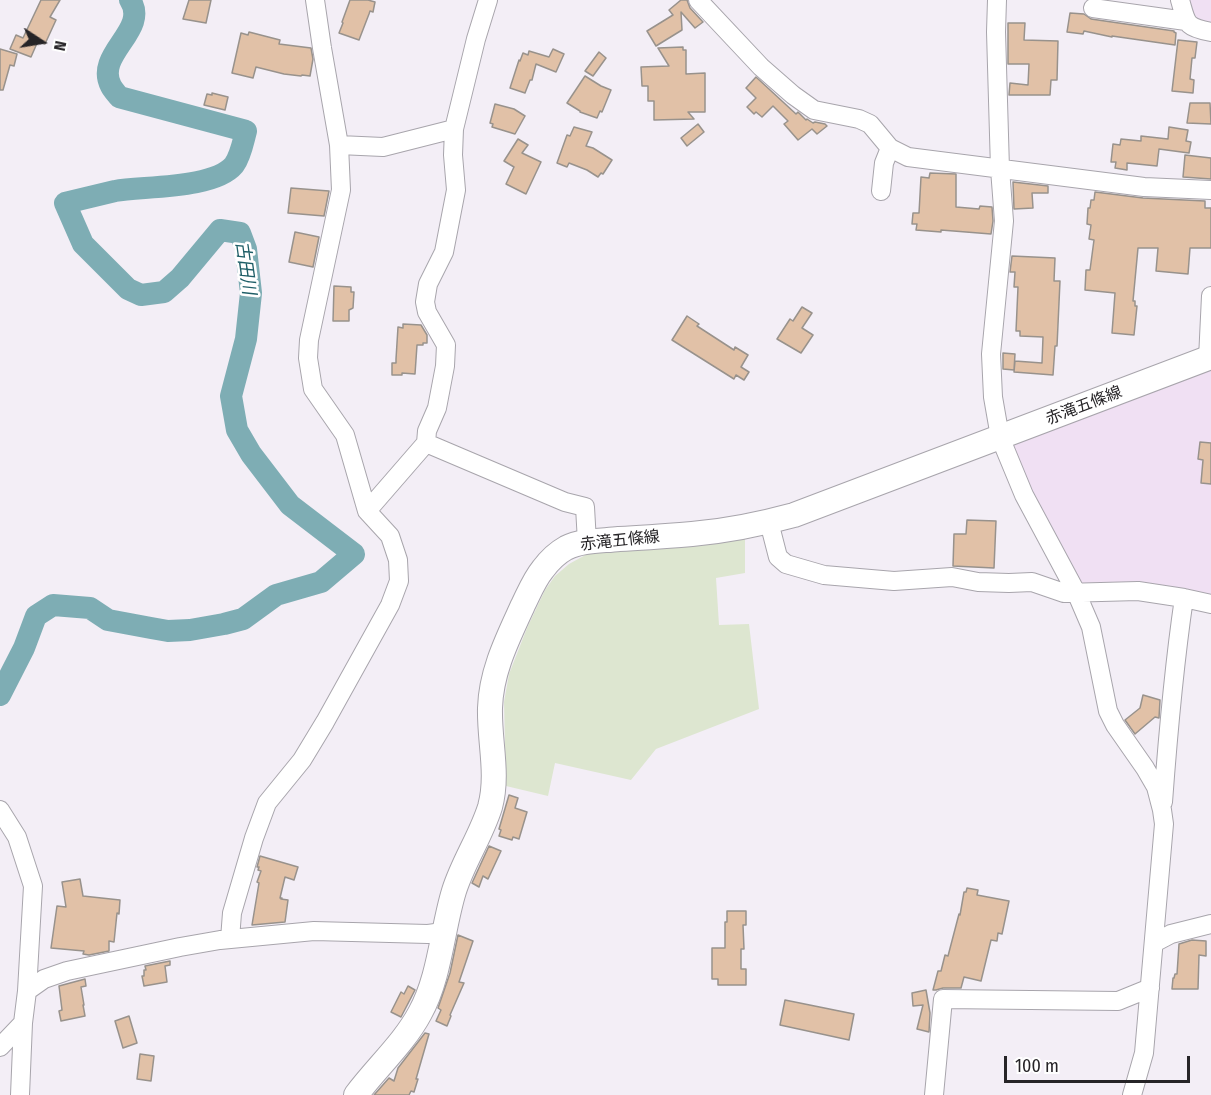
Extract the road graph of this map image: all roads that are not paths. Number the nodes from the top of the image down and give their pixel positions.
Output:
1 (315, 0) edge
2 (488, 0) edge
3 (698, 0) edge
4 (997, 0) edge
5 (1180, 0) edge
6 (1093, 8) dead end
7 (1186, 21) junction
8 (1211, 32) edge
9 (454, 129) junction
10 (339, 145) junction
11 (890, 148) junction
12 (1000, 169) junction
13 (881, 190) dead end
14 (1211, 190) edge
15 (1211, 296) edge
16 (1210, 358) edge
17 (1000, 437) junction
18 (426, 443) junction
19 (367, 511) junction
20 (769, 522) junction
21 (586, 542) junction
22 (1076, 592) junction
23 (1185, 598) junction
24 (1211, 604) edge
25 (0, 810) edge
26 (1162, 810) junction
27 (1211, 924) edge
28 (443, 932) junction
29 (230, 939) junction
30 (1154, 943) junction
31 (1150, 988) junction
32 (27, 991) junction
33 (23, 1023) junction
34 (0, 1047) edge
35 (20, 1095) edge
36 (356, 1095) edge
37 (934, 1095) edge
38 (1132, 1095) edge

1 - 10 street
2 - 9 street
3 - 11 street
4 - 12 street
5 - 7 street
6 - 7 street
7 - 8 street
9 - 10 street
9 - 18 street
10 - 19 street
11 - 12 street
11 - 13 street
12 - 14 street
12 - 17 street
15 - 16 street
16 - 17 main road, 赤滝五條線
17 - 20 main road, 赤滝五條線
17 - 22 street
18 - 19 street
18 - 21 street
19 - 29 street
20 - 21 main road, 赤滝五條線
20 - 22 street
21 - 28 main road, 赤滝五條線
22 - 23 street
22 - 26 street
23 - 24 street
23 - 26 street
25 - 32 street
26 - 30 street
27 - 30 street
28 - 29 street
28 - 36 main road, 赤滝五條線
29 - 32 street
30 - 31 street
31 - 37 street
31 - 38 street
32 - 33 street
33 - 34 street
33 - 35 street

